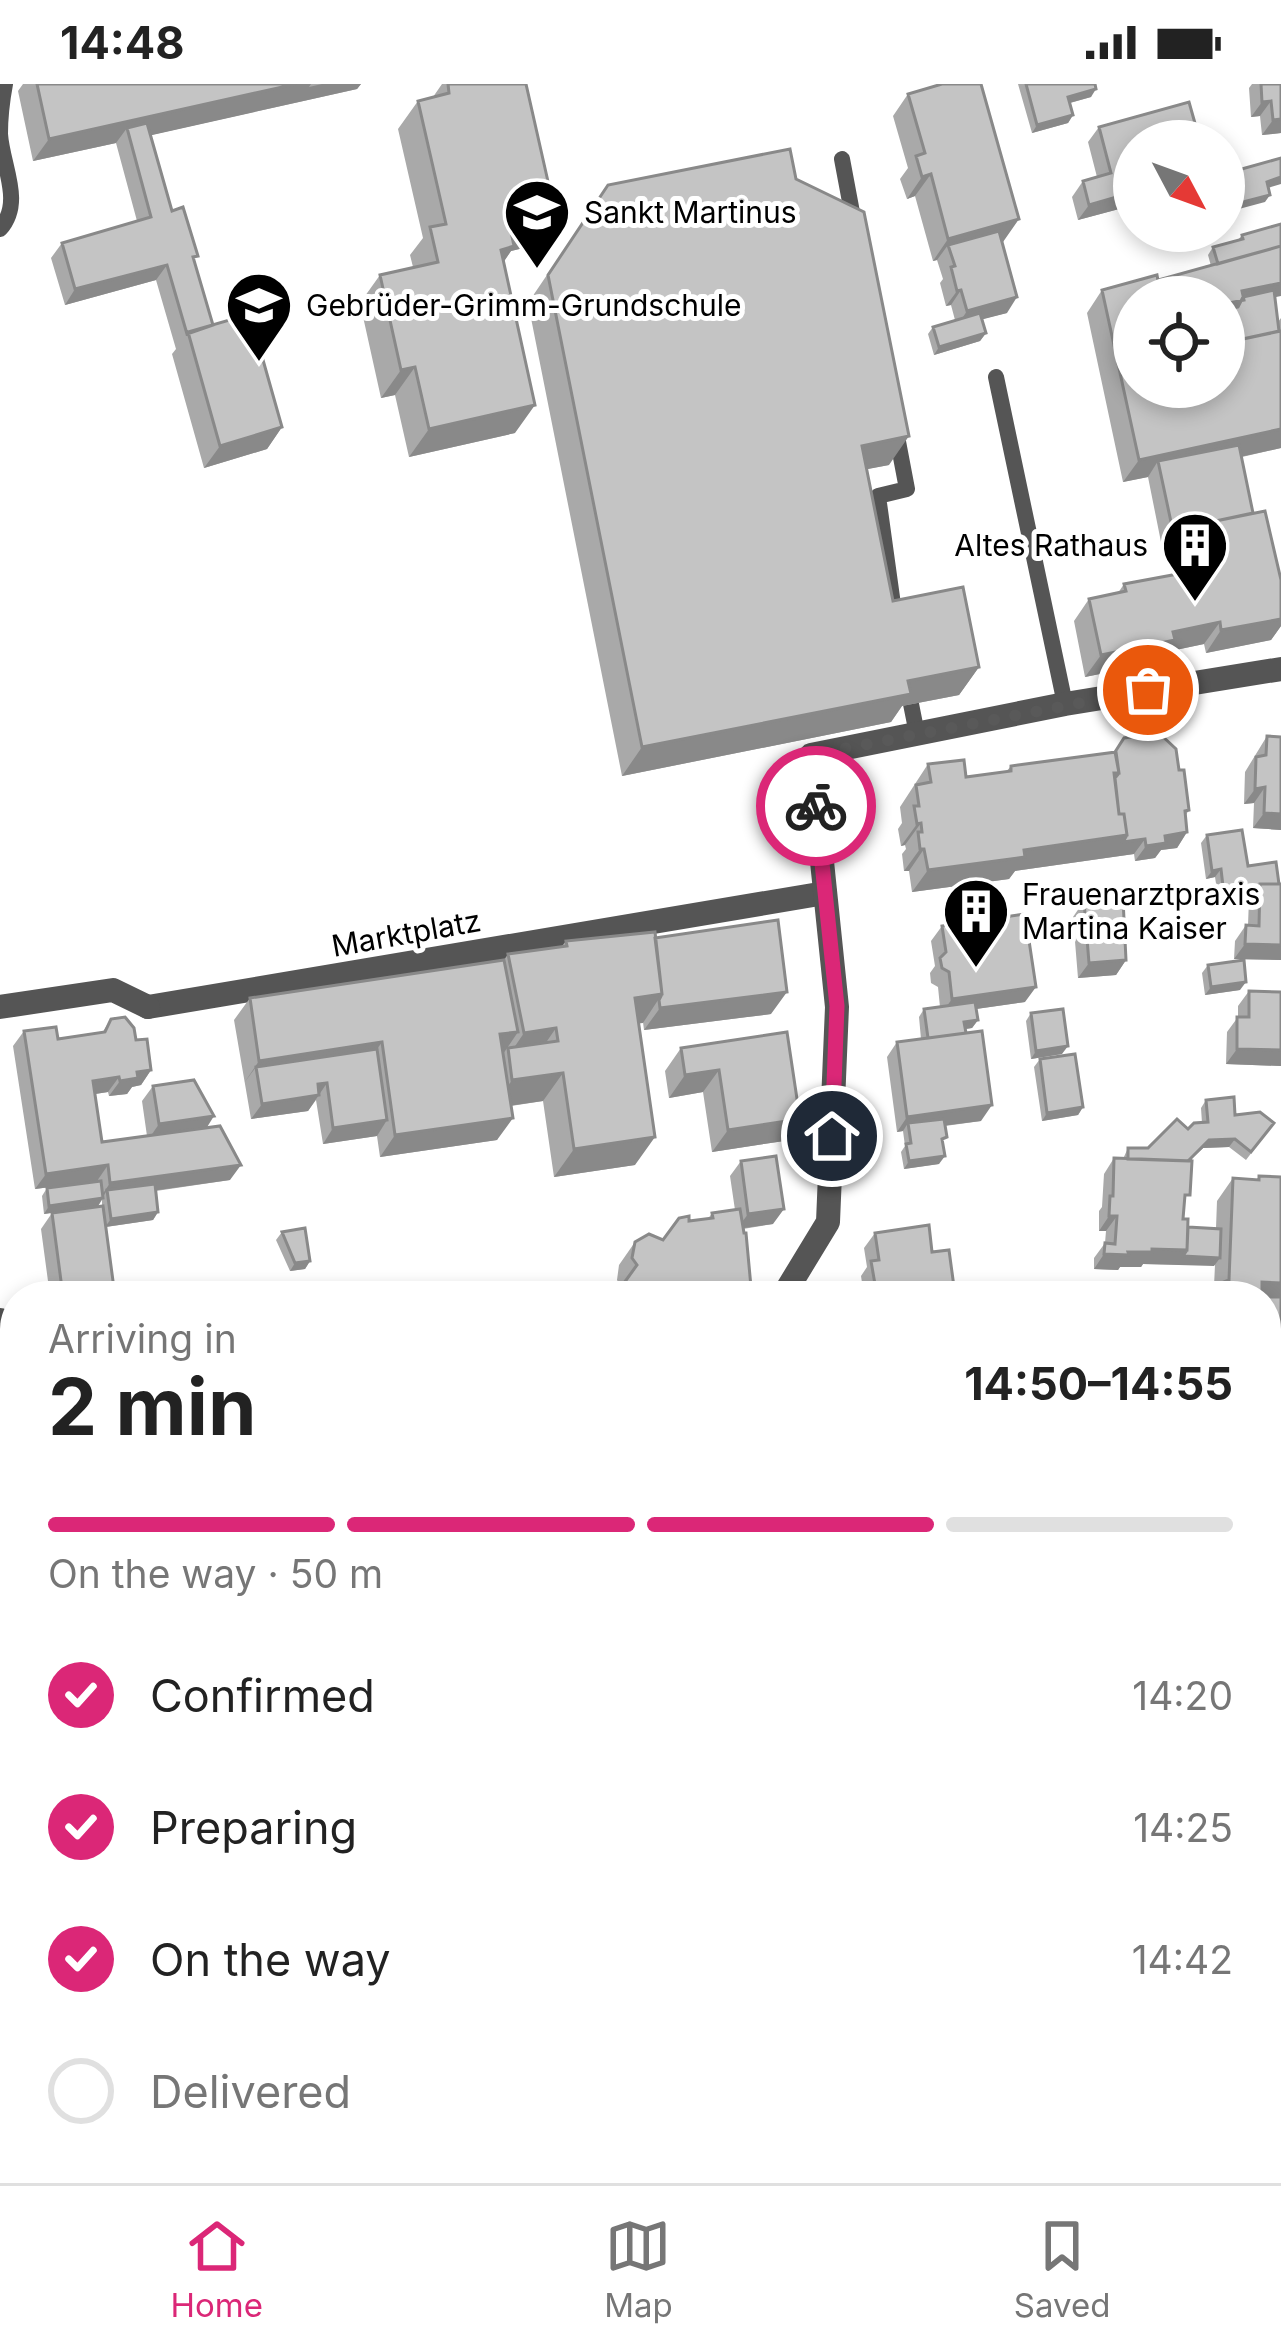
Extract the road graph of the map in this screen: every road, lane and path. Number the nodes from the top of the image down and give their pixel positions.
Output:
1 (5, 84) edge
2 (842, 159) dead end
3 (0, 229) edge
4 (859, 247) edge
5 (996, 377) dead end
6 (894, 423) edge
7 (896, 625) edge
8 (1281, 669) edge
9 (911, 704) edge
10 (1065, 704) junction
11 (917, 734) junction
12 (825, 893) junction
13 (0, 1006) edge
14 (792, 1281) edge

1 - 3 lane
2 - 4 lane
5 - 10 lane
6 - 7 lane
8 - 10 street
9 - 11 lane
10 - 11 street
11 - 12 street
12 - 13 street, Marktplatz
12 - 14 street

